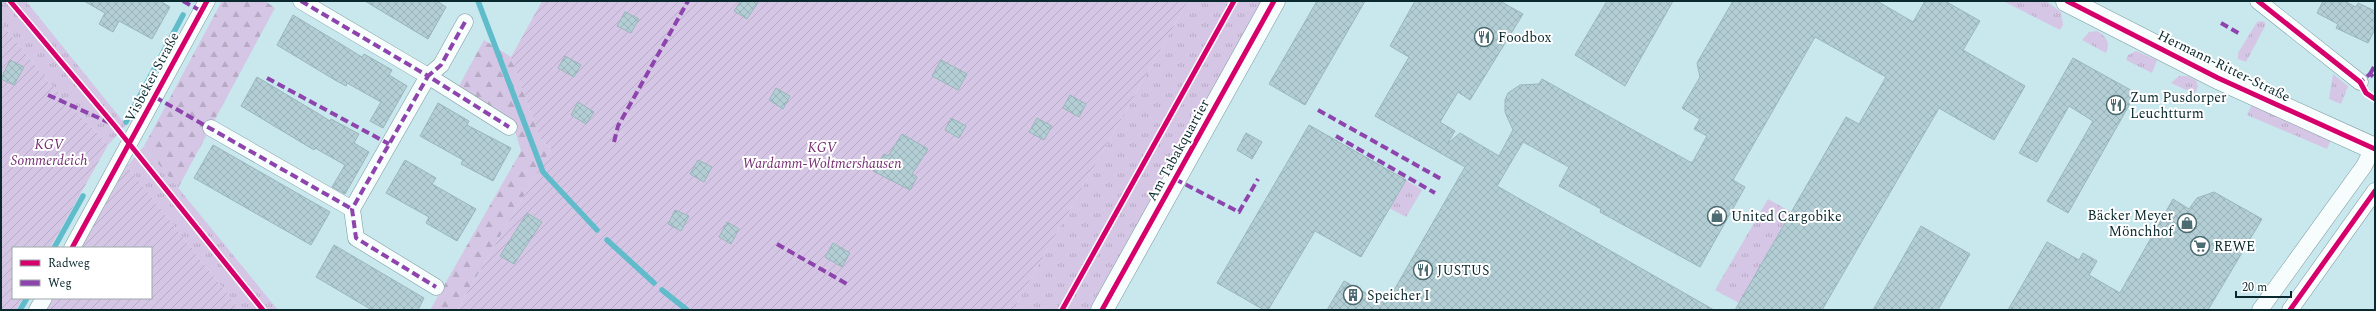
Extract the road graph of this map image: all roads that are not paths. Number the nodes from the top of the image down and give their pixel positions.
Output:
1 (207, 1) edge
2 (301, 1) edge
3 (1274, 1) edge
4 (2067, 1) edge
5 (2261, 2) edge
6 (465, 22) dead end
7 (428, 76) junction
8 (2360, 82) dead end
9 (509, 127) dead end
10 (211, 128) dead end
11 (2374, 148) edge
12 (2375, 191) edge
13 (352, 209) junction
14 (73, 247) edge
15 (436, 287) dead end
16 (43, 299) edge
17 (37, 310) edge
18 (1102, 310) edge
19 (2260, 310) edge
20 (2290, 310) edge

1 - 14 street, Visbeker Straße
2 - 7 street
3 - 18 street, Am Tabakquartier
4 - 11 street, Hermann-Ritter-Straße
5 - 8 street
6 - 7 street
7 - 9 street
7 - 13 street
10 - 13 street
11 - 19 street
12 - 20 street
13 - 15 street
16 - 17 street

